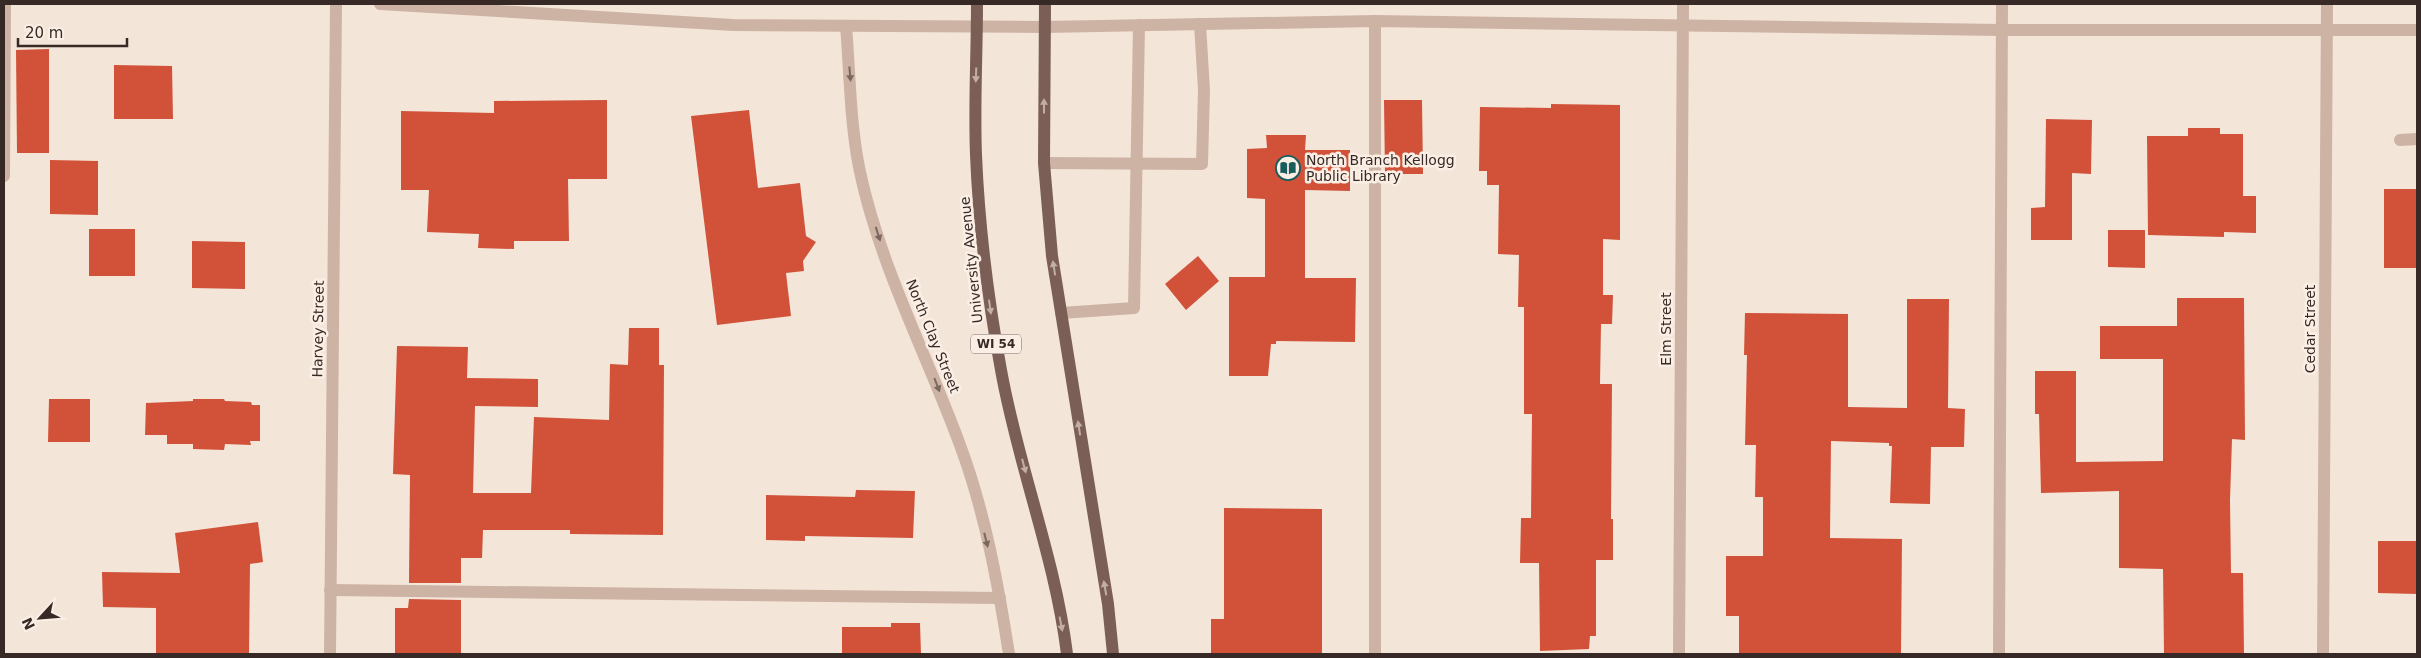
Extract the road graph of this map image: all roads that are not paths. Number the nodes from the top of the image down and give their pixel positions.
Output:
1 (5, 4) edge
2 (336, 4) edge
3 (380, 4) edge
4 (977, 4) edge
5 (1045, 4) edge
6 (1683, 4) edge
7 (2002, 4) edge
8 (2327, 4) edge
9 (1375, 22) junction
10 (1200, 24) junction
11 (1683, 24) junction
12 (1139, 25) junction
13 (846, 26) junction
14 (977, 26) junction
15 (1045, 26) junction
16 (2001, 30) junction
17 (2327, 30) junction
18 (2417, 30) edge
19 (2417, 139) edge
20 (2400, 140) dead end
21 (1044, 163) junction
22 (1137, 164) junction
23 (4, 176) edge
24 (1062, 313) junction
25 (330, 590) junction
26 (1000, 598) junction
27 (330, 654) edge
28 (1009, 654) edge
29 (1067, 654) edge
30 (1113, 654) edge
31 (1375, 654) edge
32 (1679, 654) edge
33 (1999, 654) edge
34 (2323, 654) edge

1 - 23 street
2 - 25 street, Harvey Street
3 - 13 street
4 - 14 main road, University Avenue / WI 54
5 - 15 main road
6 - 11 street, Elm Street
7 - 16 street
8 - 17 street, Cedar Street
9 - 10 street
9 - 11 street
9 - 31 street
10 - 12 street
10 - 22 street
11 - 16 street
11 - 32 street, Elm Street
12 - 15 street
12 - 22 street
13 - 14 street
13 -> 26 street, North Clay Street
14 - 15 street
14 -> 29 main road, University Avenue / WI 54
21 -> 15 main road
16 - 17 street
16 - 33 street
17 - 18 street
17 - 34 street, Cedar Street
19 - 20 street
21 - 22 street
24 -> 21 main road
22 - 24 street
30 -> 24 main road
25 - 26 street
25 - 27 street, Harvey Street
26 - 28 street, North Clay Street

